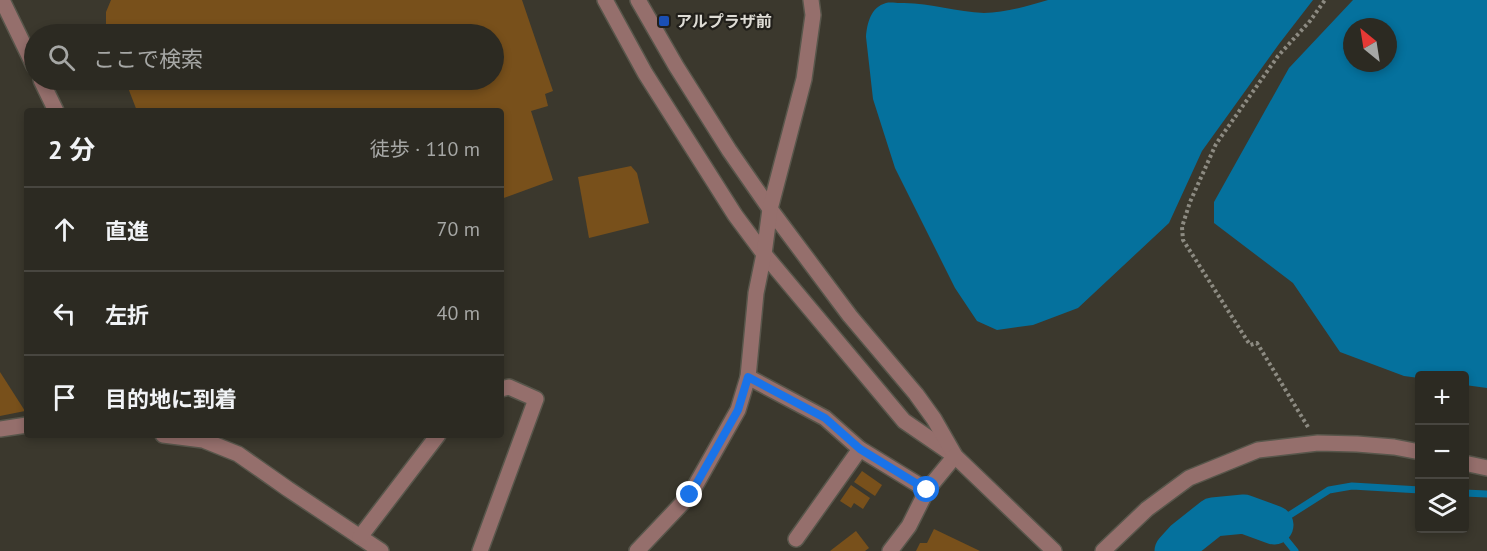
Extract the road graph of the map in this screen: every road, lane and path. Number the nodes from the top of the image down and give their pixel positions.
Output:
1 (2, 0) edge
2 (605, 0) edge
3 (638, 0) edge
4 (811, 0) edge
5 (1325, 0) edge
6 (24, 45) edge
7 (46, 90) edge
8 (55, 108) edge
9 (770, 209) junction
10 (764, 254) junction
11 (748, 377) junction
12 (504, 388) edge
13 (24, 425) edge
14 (0, 429) edge
15 (204, 438) edge
16 (436, 438) edge
17 (1318, 443) junction
18 (860, 449) junction
19 (1415, 451) edge
20 (955, 456) junction
21 (1469, 464) edge
22 (1487, 468) edge
23 (927, 490) junction
24 (360, 537) junction
25 (796, 539) dead end
26 (381, 551) edge
27 (480, 551) edge
28 (636, 551) edge
29 (890, 551) edge
30 (1054, 551) edge
31 (1103, 551) edge

1 - 6 street
2 - 10 street
3 - 9 street
4 - 9 street
5 - 17 path
7 - 8 street
9 - 10 street
9 - 20 street
10 - 11 street
10 - 20 street
11 - 18 street
11 - 28 street
12 - 27 street
13 - 14 street
15 - 24 street
16 - 24 street
17 - 19 street
17 - 31 street
18 - 23 street
18 - 25 street
20 - 23 street
20 - 30 street
21 - 22 street
23 - 29 street
24 - 26 street

